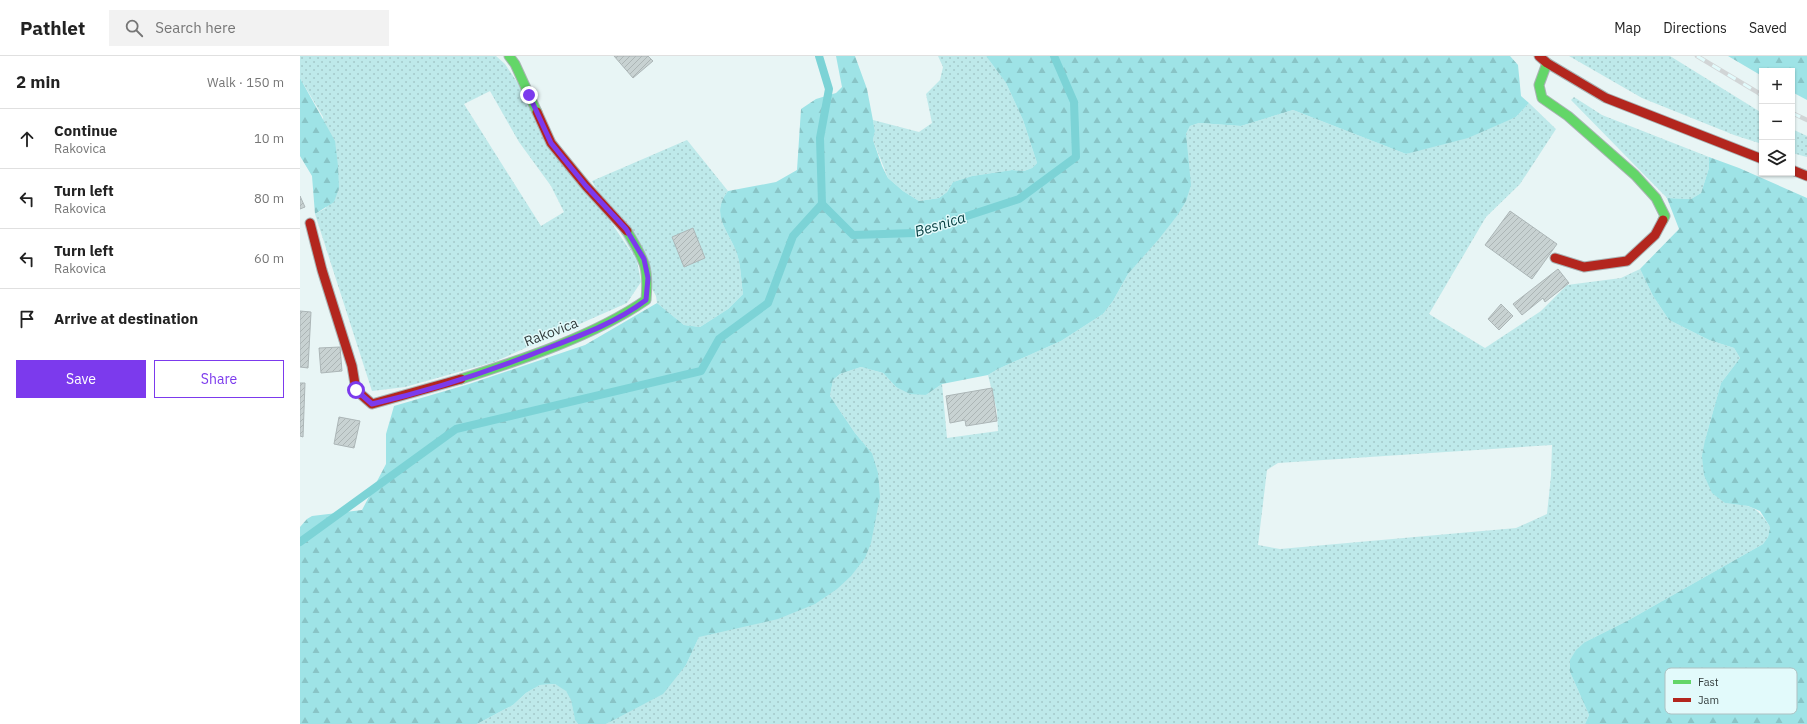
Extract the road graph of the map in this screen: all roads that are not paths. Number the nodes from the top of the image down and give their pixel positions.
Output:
1 (509, 56) edge
2 (1539, 56) edge
3 (1547, 63) junction
4 (1759, 158) edge
5 (1795, 171) edge
6 (1807, 176) edge
7 (310, 223) dead end
8 (1555, 258) dead end

1 - 7 street, Rakovica
2 - 3 street
3 - 4 street
3 - 8 street
5 - 6 street

